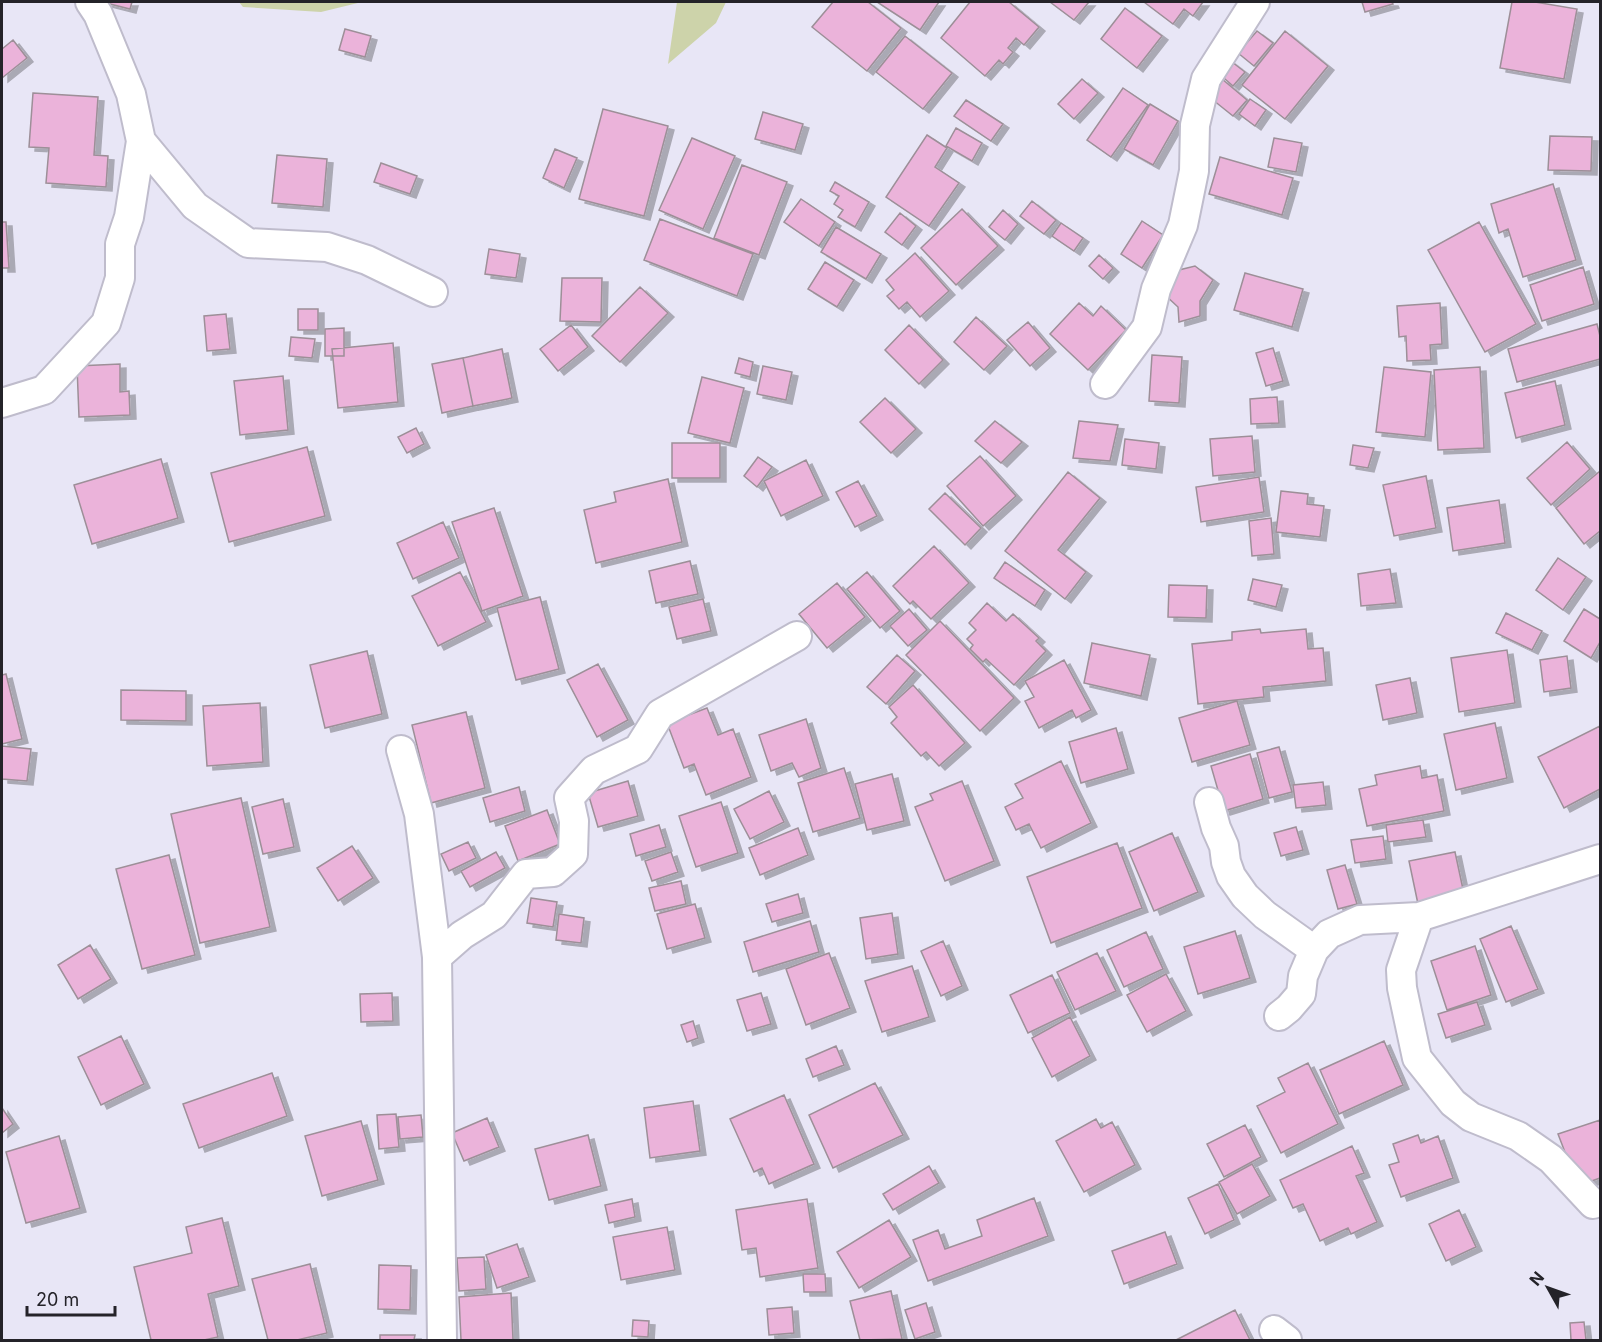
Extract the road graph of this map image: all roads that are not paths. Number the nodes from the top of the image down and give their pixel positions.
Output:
1 (90, 2) edge
2 (1255, 2) edge
3 (141, 141) junction
4 (433, 292) dead end
5 (1105, 384) dead end
6 (2, 403) edge
7 (797, 636) dead end
8 (401, 750) dead end
9 (1209, 802) dead end
10 (1600, 859) edge
11 (1419, 917) junction
12 (1314, 950) junction
13 (437, 957) junction
14 (1279, 1016) dead end
15 (1593, 1204) dead end
16 (442, 1341) edge

1 - 3 street
2 - 5 street
3 - 4 street
3 - 6 street
7 - 13 street
8 - 13 street
9 - 12 street
10 - 11 street
11 - 12 street
11 - 15 street
12 - 14 street
13 - 16 street

